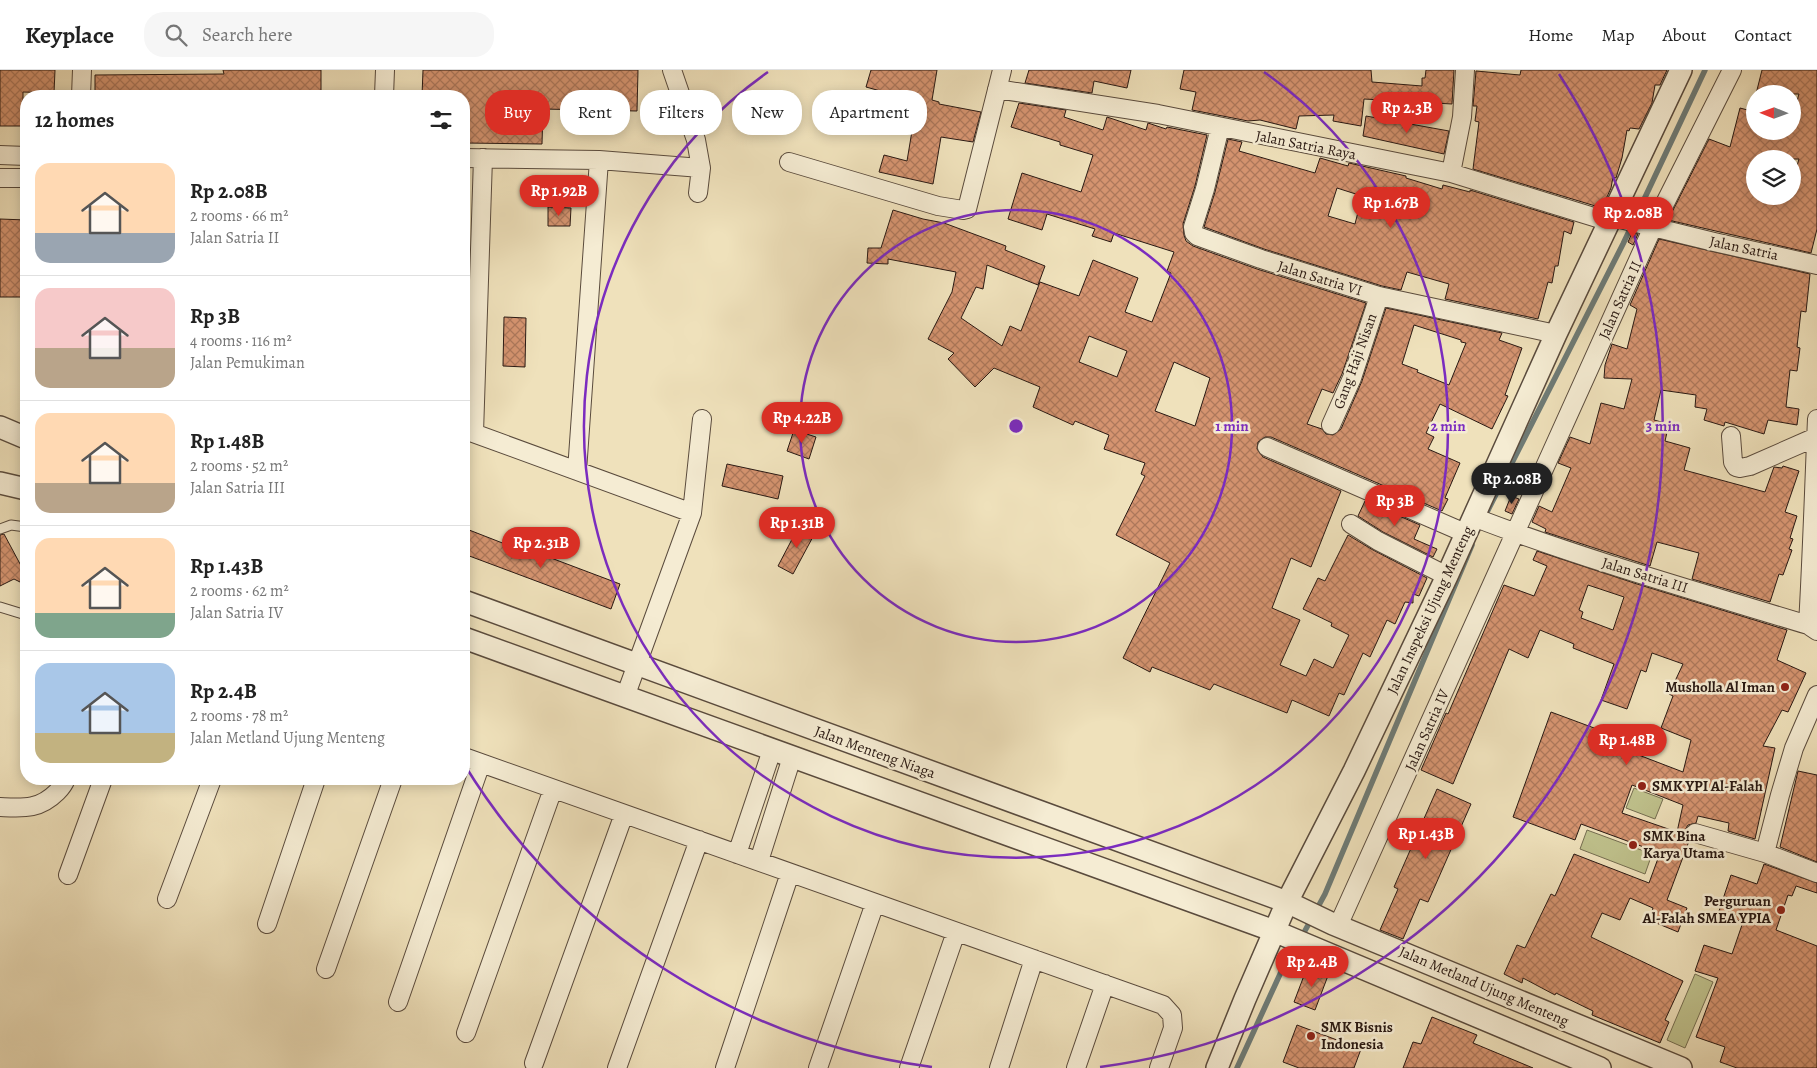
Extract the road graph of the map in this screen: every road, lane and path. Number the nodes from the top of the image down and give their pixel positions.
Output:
1 (82, 70) edge
2 (385, 70) edge
3 (672, 70) edge
4 (1002, 70) edge
5 (1465, 70) edge
6 (1681, 70) edge
7 (1732, 70) edge
8 (997, 89) junction
9 (81, 90) edge
10 (384, 90) edge
11 (1220, 127) junction
12 (0, 155) edge
13 (20, 156) edge
14 (470, 158) edge
15 (483, 158) junction
16 (599, 160) junction
17 (789, 162) dead end
18 (701, 168) junction
19 (1451, 173) junction
20 (0, 178) edge
21 (20, 178) edge
22 (698, 192) dead end
23 (1613, 219) junction
24 (1651, 226) junction
25 (1817, 263) edge
26 (1379, 296) junction
27 (1556, 334) junction
28 (470, 412) edge
29 (702, 419) dead end
30 (1817, 419) edge
31 (1331, 425) dead end
32 (0, 426) edge
33 (470, 431) edge
34 (20, 435) edge
35 (1731, 436) dead end
36 (1816, 438) edge
37 (1267, 447) dead end
38 (576, 471) junction
39 (0, 483) edge
40 (20, 488) edge
41 (692, 513) junction
42 (1352, 524) dead end
43 (1474, 524) junction
44 (20, 526) edge
45 (0, 529) edge
46 (1511, 532) junction
47 (1447, 576) junction
48 (470, 603) edge
49 (0, 607) edge
50 (20, 613) edge
51 (1813, 628) edge
52 (470, 640) edge
53 (636, 664) junction
54 (1817, 695) edge
55 (625, 697) junction
56 (772, 750) junction
57 (792, 757) junction
58 (470, 759) edge
59 (481, 763) junction
60 (63, 785) edge
61 (101, 785) edge
62 (210, 785) edge
63 (314, 785) edge
64 (391, 785) edge
65 (553, 789) junction
66 (0, 807) edge
67 (624, 814) junction
68 (1695, 833) dead end
69 (699, 840) junction
70 (1765, 853) junction
71 (738, 854) junction
72 (758, 861) junction
73 (790, 873) junction
74 (1817, 873) edge
75 (68, 875) dead end
76 (167, 899) dead end
77 (875, 903) junction
78 (1289, 904) junction
79 (267, 924) dead end
80 (1336, 925) junction
81 (956, 932) junction
82 (1276, 932) junction
83 (1034, 959) junction
84 (326, 968) dead end
85 (1105, 984) junction
86 (398, 1002) dead end
87 (466, 1033) dead end
88 (534, 1063) dead end
89 (617, 1068) edge
90 (725, 1068) edge
91 (818, 1068) edge
92 (908, 1068) edge
93 (999, 1068) edge
94 (1076, 1068) edge
95 (1159, 1068) edge
96 (1217, 1068) edge
97 (1600, 1068) edge
98 (1681, 1068) edge

1 - 9 street
2 - 10 street
3 - 18 street
4 - 8 street
5 - 19 street
6 - 23 street, Jalan Inspeksi Ujung Menteng
7 - 24 street, Jalan Satria II
8 - 11 street, Jalan Satria Raya
8 - 17 street
11 - 19 street, Jalan Satria Raya
11 - 26 street, Jalan Satria VI
12 - 13 street
14 - 15 street
15 - 16 street
15 - 28 street
16 - 18 street
16 - 38 street
18 - 22 street
19 - 23 street, Jalan Satria Raya
20 - 21 street
23 - 24 street, Jalan Satria
23 - 27 street, Jalan Inspeksi Ujung Menteng
24 - 25 street, Jalan Satria
24 - 46 street, Jalan Satria II
26 - 27 street, Jalan Satria VI
26 - 31 street, Gang Haji Nisan
27 - 43 street, Jalan Inspeksi Ujung Menteng
29 - 41 street
30 - 36 street
32 - 34 street
33 - 38 street
35 - 36 street
36 - 51 street
37 - 43 street, Jalan Satria III
38 - 41 street
39 - 40 street
41 - 53 street
42 - 47 street
43 - 46 street, Jalan Satria III
43 - 47 street, Jalan Inspeksi Ujung Menteng
44 - 45 lane
46 - 51 street, Jalan Satria III
46 - 80 street, Jalan Satria IV
47 - 78 street, Jalan Inspeksi Ujung Menteng
48 - 53 street, Jalan Menteng Niaga
49 - 50 lane
52 - 55 street
53 - 55 street
53 - 78 street, Jalan Menteng Niaga
54 - 70 street
55 - 56 street
56 - 57 street
56 - 71 street
57 - 72 street
57 - 82 street
58 - 59 street
59 - 65 street
59 - 86 street
60 - 66 street
61 - 75 street
62 - 76 street
63 - 79 street
64 - 84 street
65 - 67 street
65 - 87 street
67 - 69 street
67 - 88 street
68 - 70 street
69 - 71 street
69 - 89 street
70 - 74 street
71 - 72 street
72 - 73 street
73 - 77 street
73 - 90 street
77 - 81 street
77 - 91 street
78 - 80 street, Jalan Metland Ujung Menteng
78 - 82 street, Jalan Inspeksi Ujung Menteng
80 - 98 street, Jalan Metland Ujung Menteng
81 - 83 street
81 - 92 street
82 - 96 street, Jalan Inspeksi Ujung Menteng
82 - 97 street, Jalan Metland Ujung Menteng
83 - 85 street
83 - 93 street
85 - 94 street
85 - 95 street

